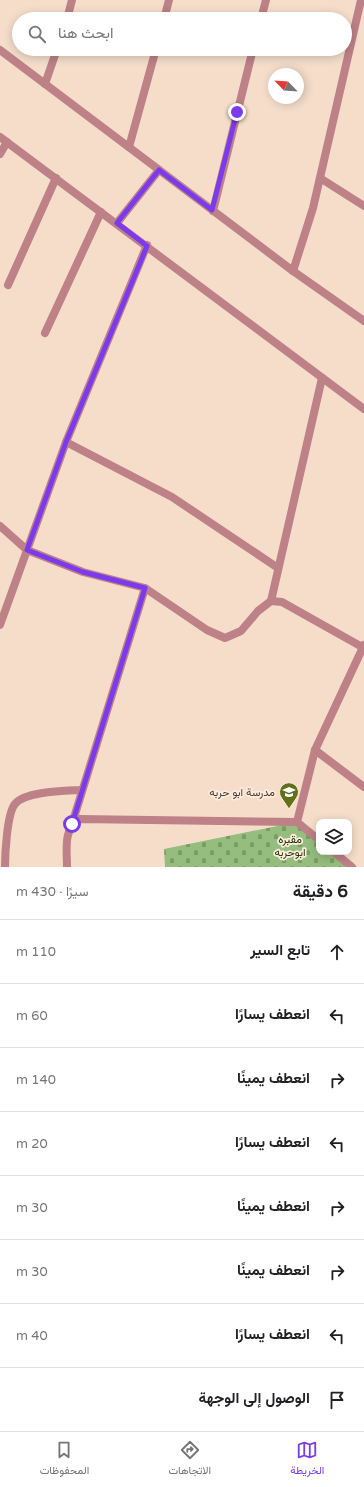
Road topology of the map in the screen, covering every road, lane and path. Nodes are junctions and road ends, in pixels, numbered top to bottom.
1 (72, 0) edge
2 (169, 0) edge
3 (266, 0) edge
4 (361, 0) edge
5 (68, 12) edge
6 (166, 12) edge
7 (262, 12) edge
8 (352, 39) edge
9 (0, 50) edge
10 (55, 56) edge
11 (154, 56) edge
12 (251, 56) edge
13 (348, 56) edge
14 (45, 84) junction
15 (0, 137) edge
16 (7, 142) junction
17 (129, 147) junction
18 (0, 154) edge
19 (159, 170) junction
20 (56, 178) junction
21 (320, 178) junction
22 (364, 206) edge
23 (212, 210) junction
24 (101, 212) junction
25 (117, 223) junction
26 (147, 246) junction
27 (293, 271) junction
28 (8, 286) dead end
29 (364, 321) edge
30 (45, 333) dead end
31 (322, 378) junction
32 (364, 409) edge
33 (66, 442) junction
34 (0, 526) edge
35 (27, 550) junction
36 (278, 568) junction
37 (145, 588) junction
38 (271, 601) junction
39 (0, 625) edge
40 (364, 647) edge
41 (315, 750) junction
42 (364, 787) edge
43 (82, 790) junction
44 (297, 822) junction
45 (72, 824) junction
46 (316, 838) edge
47 (338, 855) edge
48 (5, 867) edge
49 (67, 867) edge
50 (352, 867) edge

1 - 5 street
2 - 6 street
3 - 7 street
4 - 8 street
9 - 14 street
10 - 14 street
11 - 17 street
12 - 23 street
13 - 21 street
14 - 17 street
15 - 16 street
16 - 18 street
16 - 20 street
17 - 19 street
19 - 23 street
19 - 25 street
20 - 24 street
20 - 28 street
21 - 22 street
21 - 27 street
23 - 27 street
24 - 25 street
24 - 30 street
25 - 26 street
26 - 31 street
26 - 33 street
27 - 29 street
31 - 32 street
31 - 36 street
33 - 35 street
33 - 36 street
34 - 35 street
35 - 37 street
35 - 39 street
36 - 38 street
37 - 38 street
37 - 43 street
38 - 40 street
40 - 41 street
41 - 42 street
41 - 44 street
43 - 45 street
43 - 48 street
44 - 45 street
44 - 46 street
45 - 49 street
47 - 50 street

